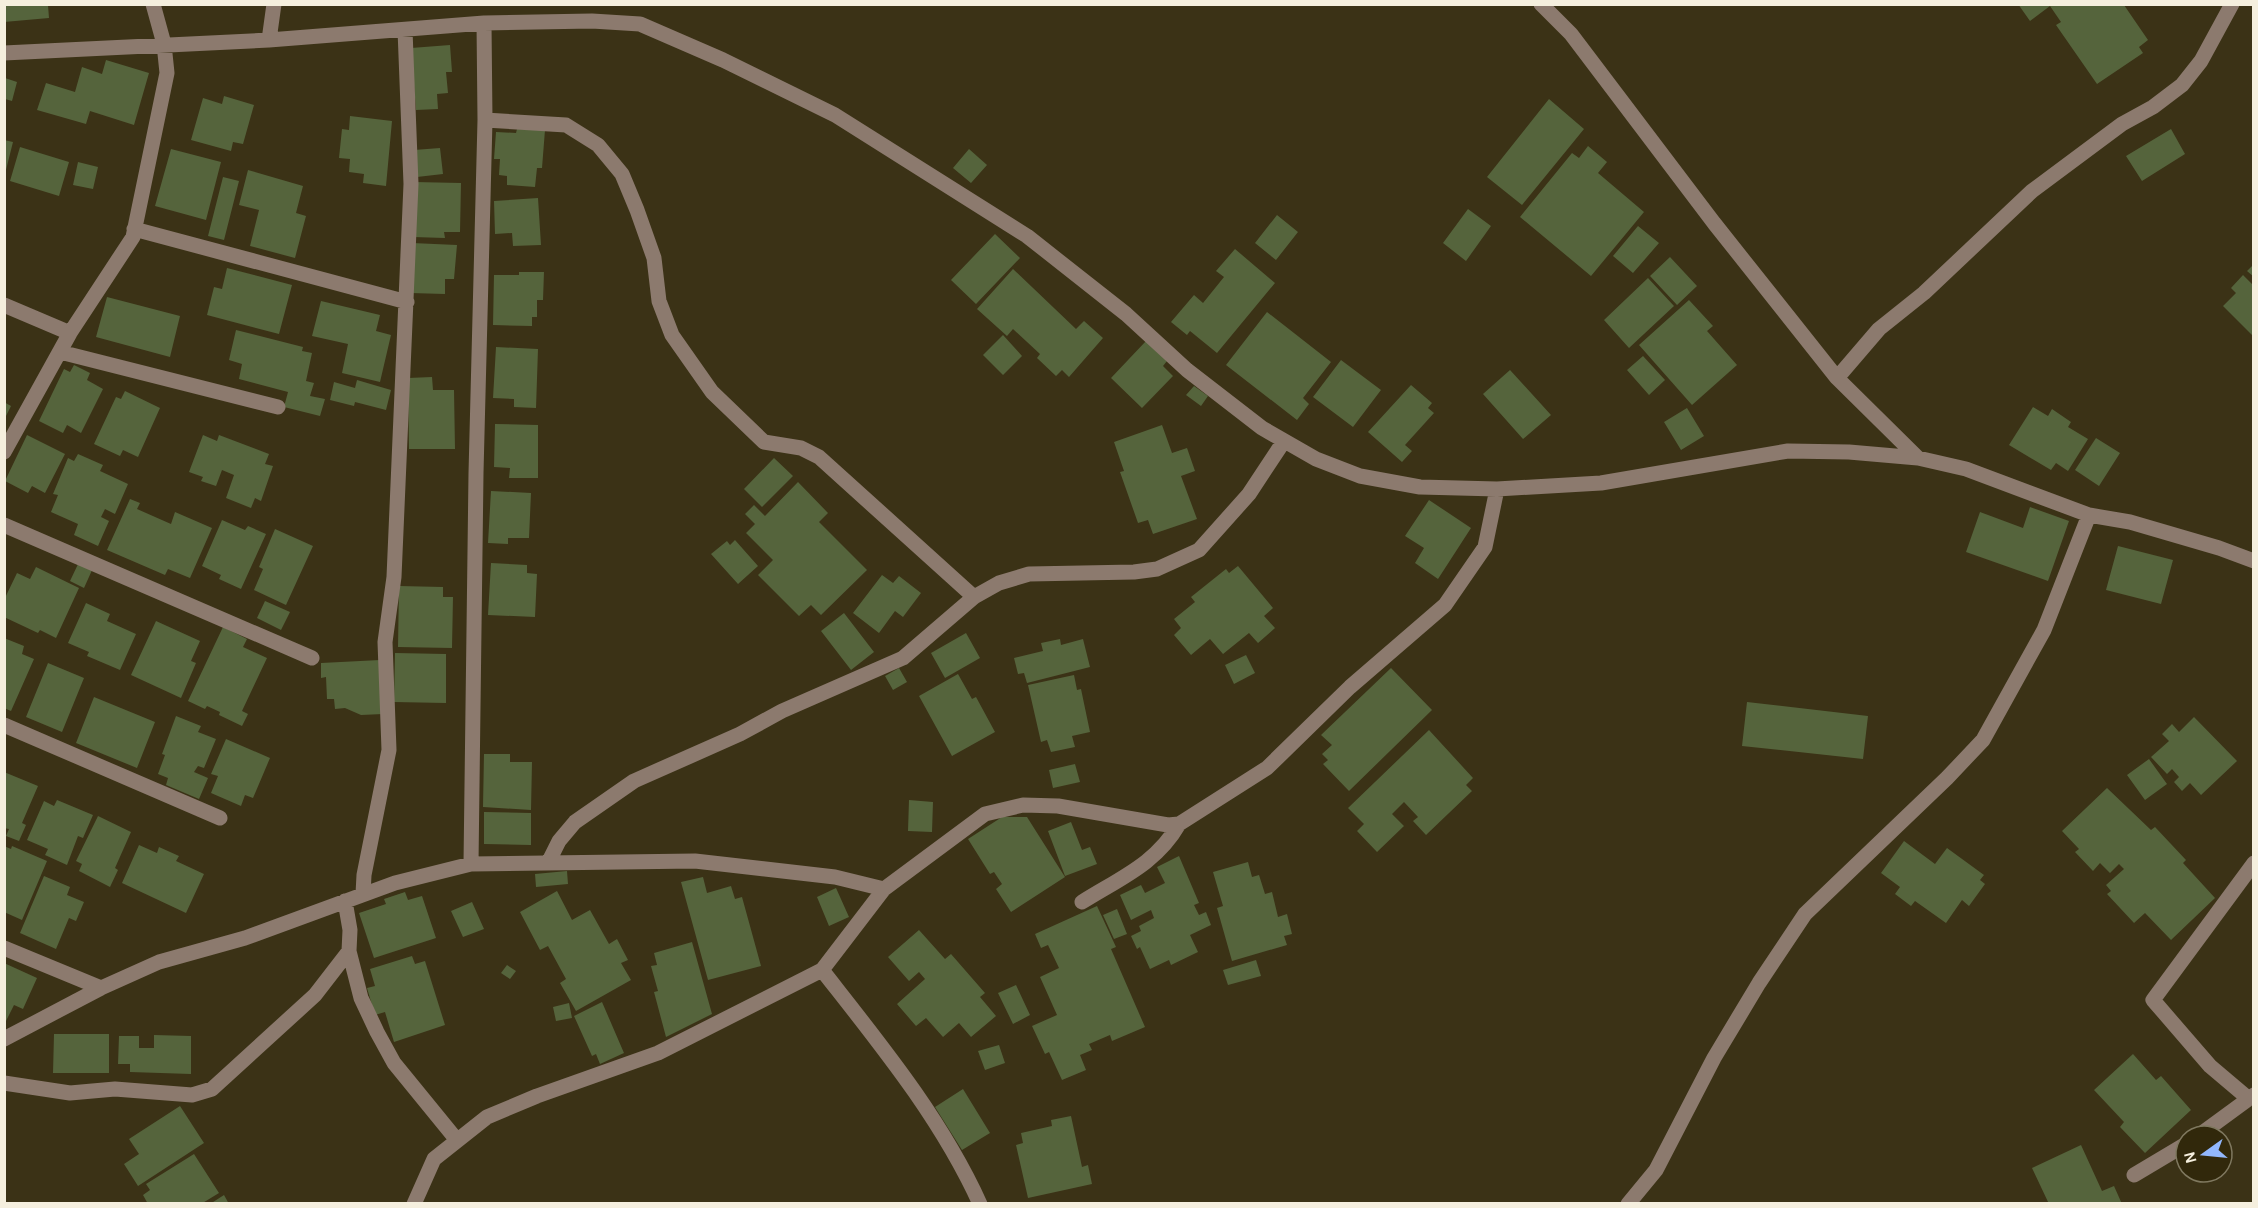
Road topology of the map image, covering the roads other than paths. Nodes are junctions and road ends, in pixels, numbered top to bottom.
1 (153, 4) edge
2 (274, 4) edge
3 (1541, 4) edge
4 (2232, 4) edge
5 (484, 23) junction
6 (405, 30) junction
7 (269, 40) junction
8 (164, 44) junction
9 (4, 53) edge
10 (484, 120) junction
11 (134, 229) junction
12 (407, 302) junction
13 (4, 305) edge
14 (70, 333) junction
15 (60, 352) junction
16 (1837, 378) junction
17 (278, 407) dead end
18 (1284, 441) junction
19 (4, 452) edge
20 (1918, 458) junction
21 (1497, 489) junction
22 (2089, 515) junction
23 (4, 525) edge
24 (2253, 561) edge
25 (974, 597) junction
26 (312, 658) dead end
27 (4, 725) edge
28 (219, 818) dead end
29 (1179, 824) junction
30 (548, 863) junction
31 (2253, 863) edge
32 (471, 864) junction
33 (884, 889) junction
34 (363, 894) junction
35 (345, 901) junction
36 (1082, 902) dead end
37 (4, 948) edge
38 (349, 951) junction
39 (822, 970) junction
40 (101, 988) junction
41 (4, 1039) edge
42 (4, 1083) edge
43 (2251, 1097) edge
44 (2214, 1124) edge
45 (456, 1139) junction
46 (2174, 1151) edge
47 (2134, 1174) dead end
48 (414, 1203) edge
49 (980, 1203) edge
50 (1628, 1203) edge

1 - 8 street
2 - 7 street
3 - 16 street
4 - 16 street
5 - 6 street
5 - 10 street
5 - 18 street
6 - 7 street
6 - 12 street
7 - 8 street
8 - 9 street
8 - 11 street
10 - 25 street
10 - 32 street
11 - 12 street
11 - 14 street
12 - 34 street
13 - 14 street
14 - 15 street
15 - 17 street
15 - 19 street
16 - 20 street
18 - 21 street
18 - 25 street
20 - 21 street
20 - 22 street
21 - 29 street
22 - 24 street
22 - 50 street
23 - 26 street
25 - 30 street
27 - 28 street
29 - 33 street
29 - 36 street
30 - 32 street
30 - 33 street
31 - 43 street
32 - 34 street
33 - 39 street
34 - 35 street
35 - 38 street
35 - 40 street
37 - 40 street
38 - 42 street
38 - 45 street
39 - 45 street
39 - 49 street
40 - 41 street
43 - 44 street
45 - 48 street
46 - 47 street

